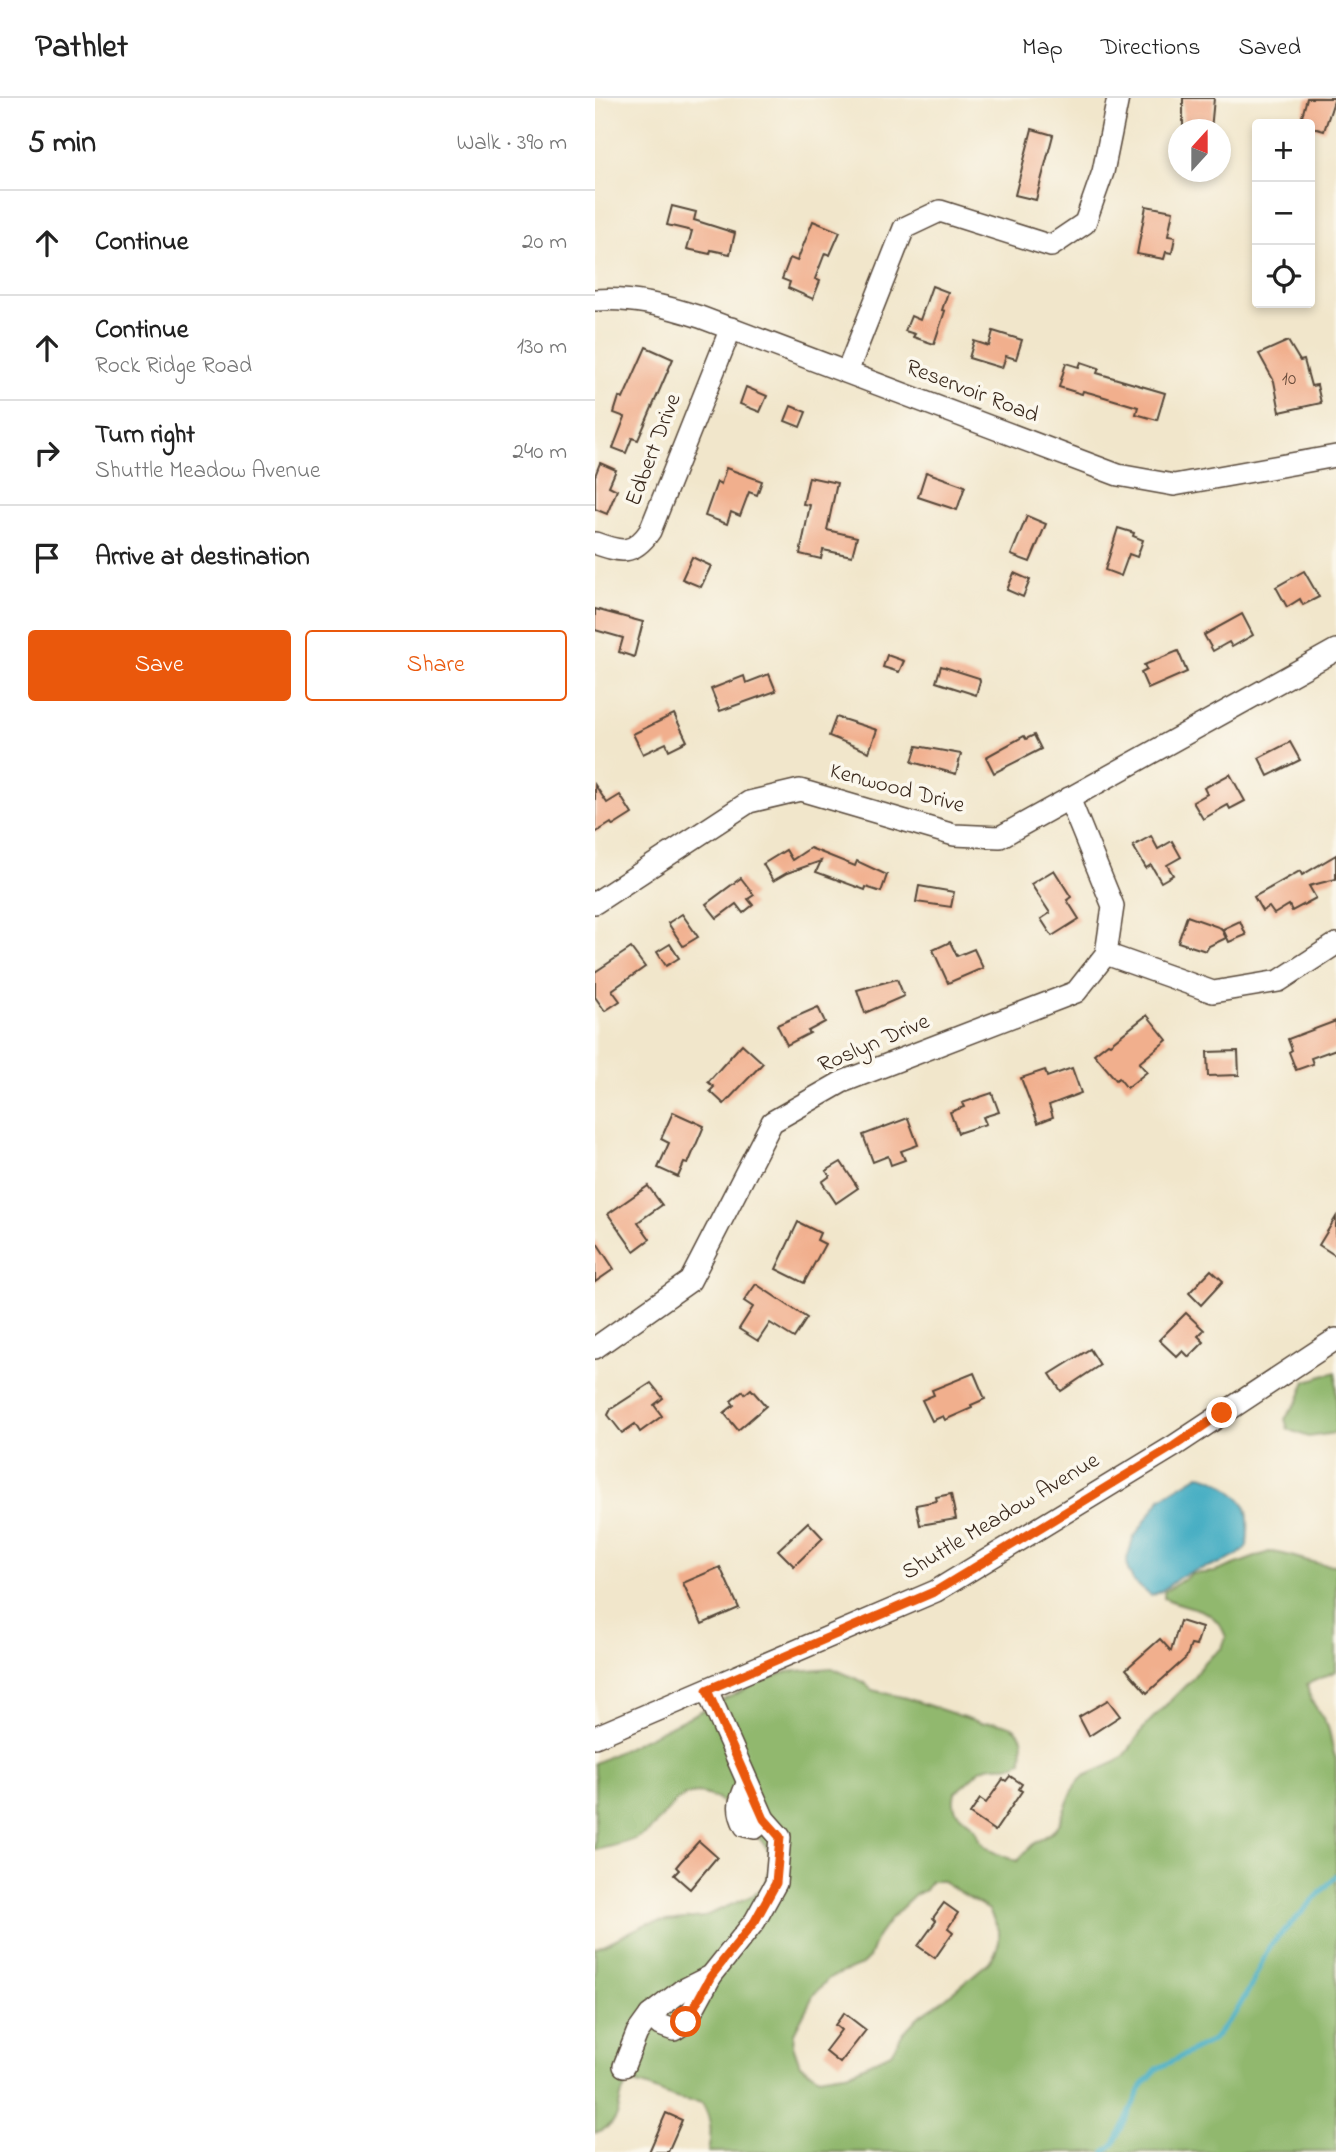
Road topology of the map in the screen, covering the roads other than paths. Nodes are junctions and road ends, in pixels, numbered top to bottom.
1 (1118, 98) edge
2 (595, 300) edge
3 (731, 328) junction
4 (847, 372) junction
5 (1336, 456) edge
6 (595, 543) edge
7 (1336, 650) edge
8 (1069, 798) junction
9 (595, 903) edge
10 (1336, 944) edge
11 (1106, 954) junction
12 (1336, 1339) edge
13 (595, 1348) edge
14 (707, 1690) junction
15 (595, 1737) edge
16 (624, 2066) dead end

1 - 4 street
2 - 3 street, Reservoir Road
3 - 4 street, Reservoir Road
3 - 6 street, Edbert Drive
4 - 5 street, Reservoir Road
7 - 8 street, Kenwood Drive
8 - 9 street, Kenwood Drive
8 - 11 street, Roslyn Drive
10 - 11 street
11 - 13 street, Roslyn Drive
12 - 14 street, Shuttle Meadow Avenue
14 - 15 street, Shuttle Meadow Avenue
14 - 16 street

